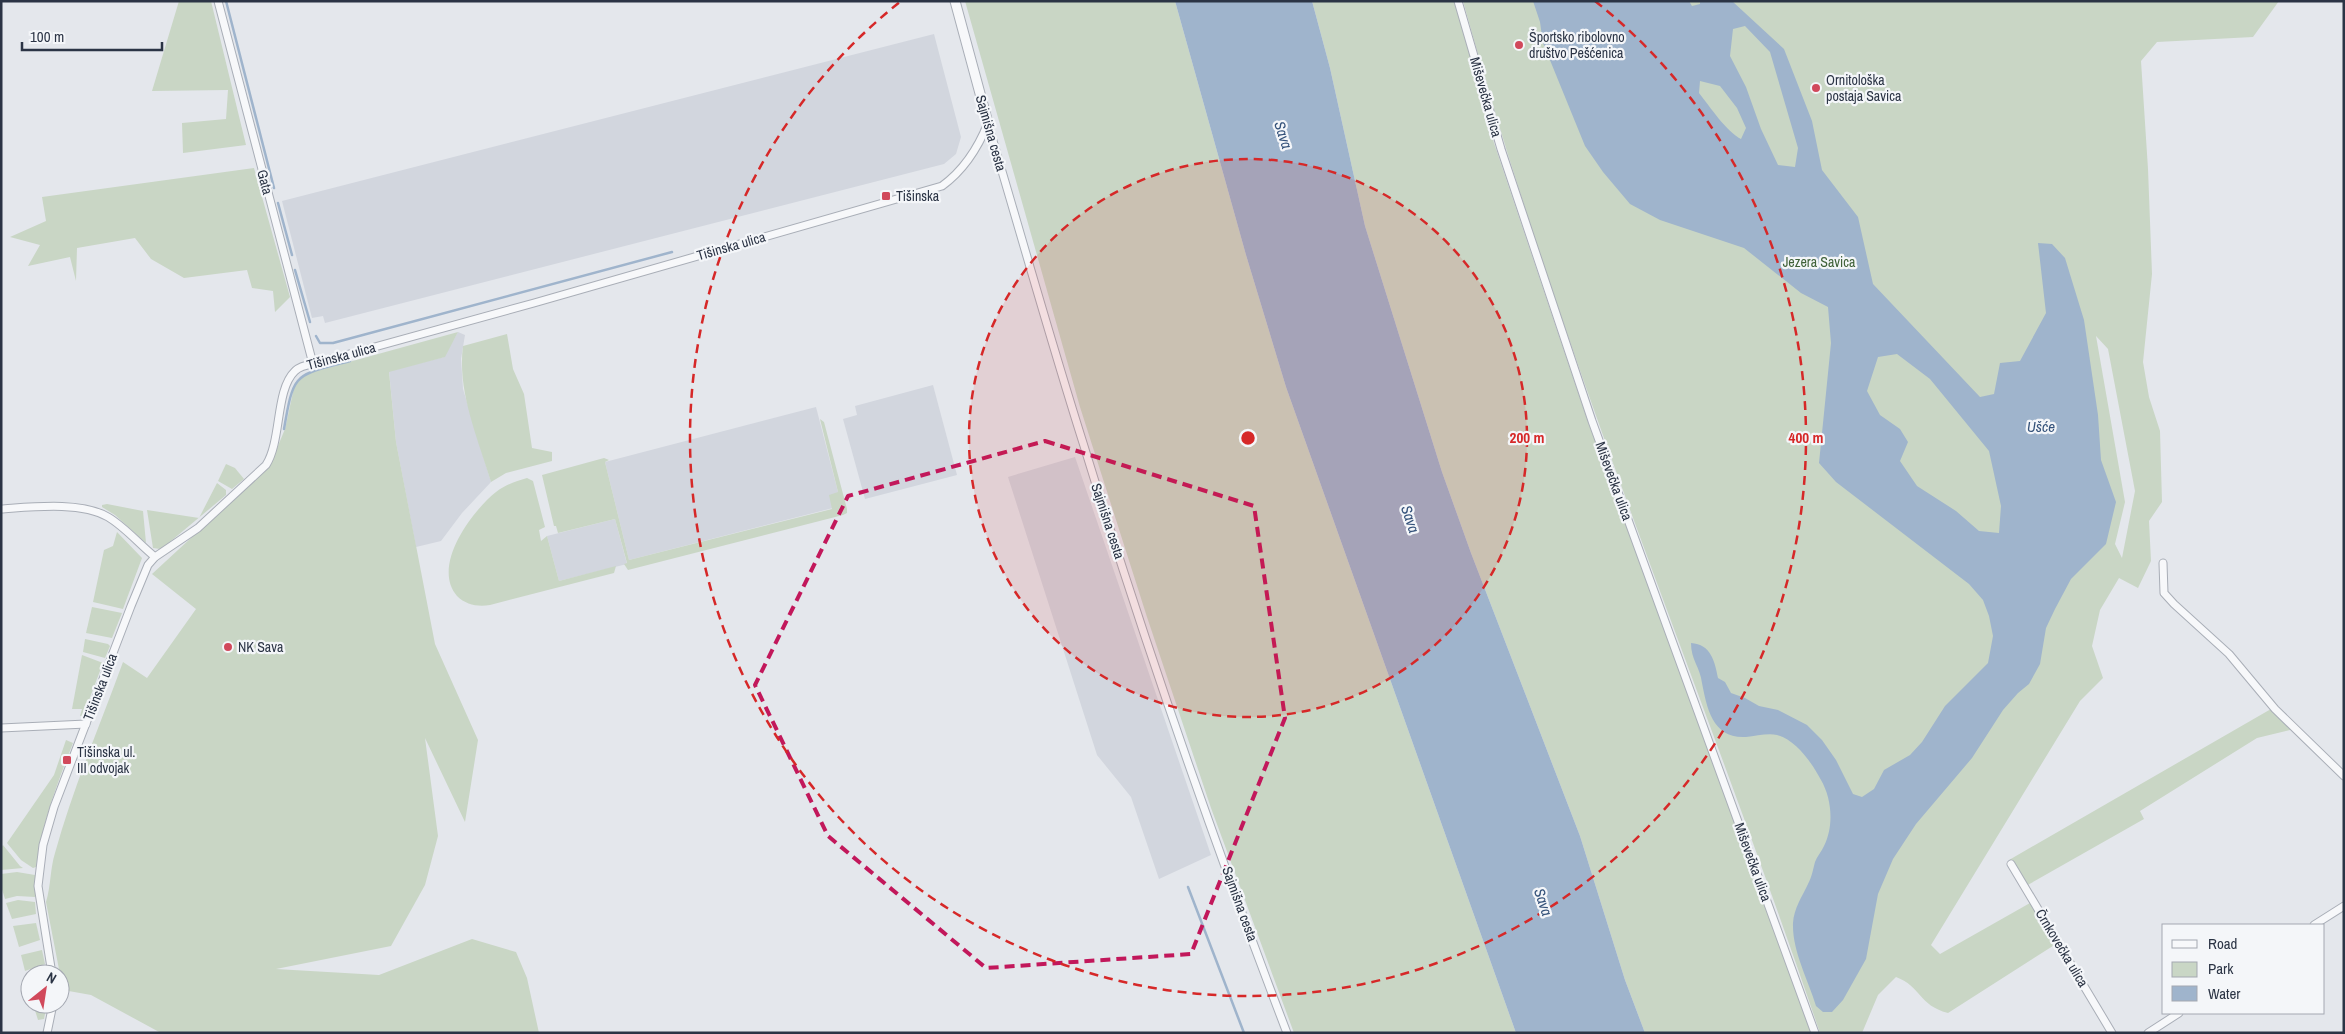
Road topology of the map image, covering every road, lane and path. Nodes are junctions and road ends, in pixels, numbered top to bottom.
1 (218, 1) edge
2 (955, 1) edge
3 (1458, 1) edge
4 (988, 123) junction
5 (312, 364) junction
6 (1, 509) edge
7 (155, 557) junction
8 (2162, 563) dead end
9 (86, 724) junction
10 (1, 728) edge
11 (2344, 776) edge
12 (2010, 864) dead end
13 (2344, 906) edge
14 (2316, 924) edge
15 (50, 964) edge
16 (52, 1014) edge
17 (2177, 1014) edge
18 (47, 1033) edge
19 (1286, 1033) edge
20 (1815, 1033) edge
21 (2112, 1033) edge
22 (2148, 1033) edge

1 - 5 street, Gata
2 - 4 street, Sajmišna cesta
3 - 20 street, Miševečka ulica
4 - 5 street, Tišinska ulica
4 - 19 street, Sajmišna cesta
5 - 7 street, Tišinska ulica
6 - 7 street
7 - 9 street, Tišinska ulica
8 - 11 street
9 - 10 street
9 - 15 street, Tišinska ulica
12 - 21 street, Črnkovečka ulica
13 - 14 street
16 - 18 street
17 - 22 street

